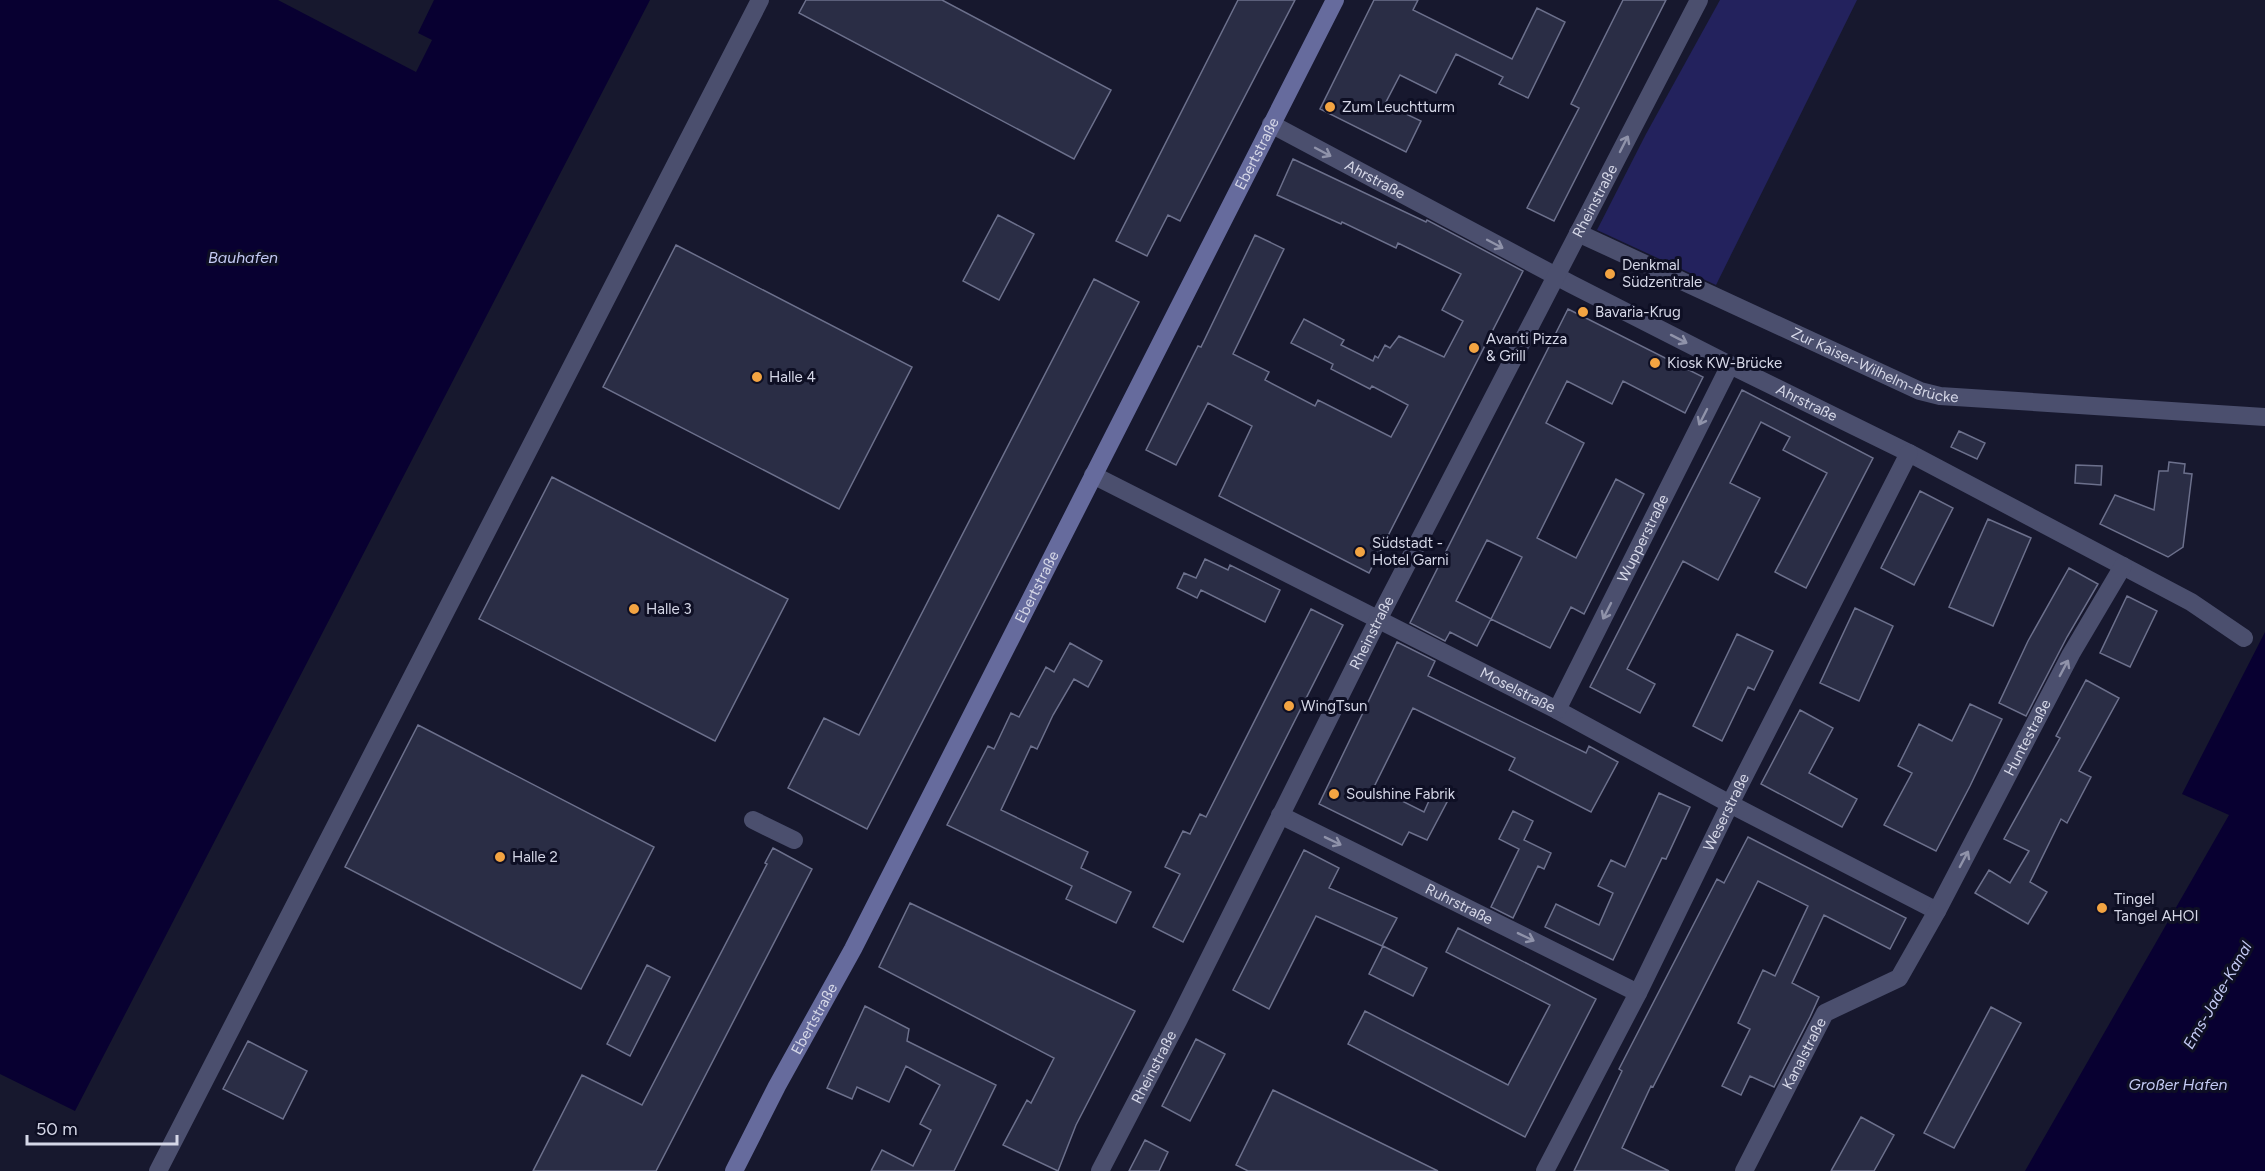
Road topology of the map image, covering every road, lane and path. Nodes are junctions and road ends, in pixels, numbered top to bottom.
1 (760, 0) edge
2 (1335, 0) edge
3 (1699, 0) edge
4 (1271, 124) junction
5 (1578, 233) junction
6 (1556, 276) junction
7 (1730, 365) junction
8 (2265, 417) edge
9 (1909, 453) junction
10 (1093, 475) junction
11 (2123, 566) junction
12 (1378, 620) junction
13 (2244, 638) dead end
14 (1557, 710) junction
15 (1730, 804) junction
16 (1280, 815) junction
17 (753, 820) dead end
18 (794, 840) dead end
19 (1937, 911) junction
20 (1638, 993) junction
21 (158, 1171) edge
22 (734, 1171) edge
23 (1100, 1171) edge
24 (1545, 1171) edge
25 (1744, 1171) edge

1 - 21 street
2 - 4 street, Ebertstraße
5 -> 3 street, Rheinstraße
4 -> 6 street, Ahrstraße
4 - 10 street, Ebertstraße
5 - 6 street, Rheinstraße
5 - 8 street, Zur Kaiser-Wilhelm-Brücke
6 -> 7 street, Ahrstraße
6 - 12 street, Rheinstraße
7 - 9 street, Ahrstraße
7 -> 14 street, Wupperstraße
9 - 11 street, Ahrstraße
9 - 15 street, Weserstraße
10 - 12 street, Moselstraße
10 - 22 street, Ebertstraße
11 - 13 street, Ahrstraße
19 -> 11 street, Huntestraße
12 - 14 street, Moselstraße
12 - 16 street, Rheinstraße
14 - 15 street, Moselstraße
15 - 19 street, Moselstraße
15 - 20 street, Weserstraße
16 -> 20 street, Ruhrstraße
16 - 23 street, Rheinstraße
17 - 18 street
19 - 25 street, Kanalstraße
20 - 24 street, Weserstraße

